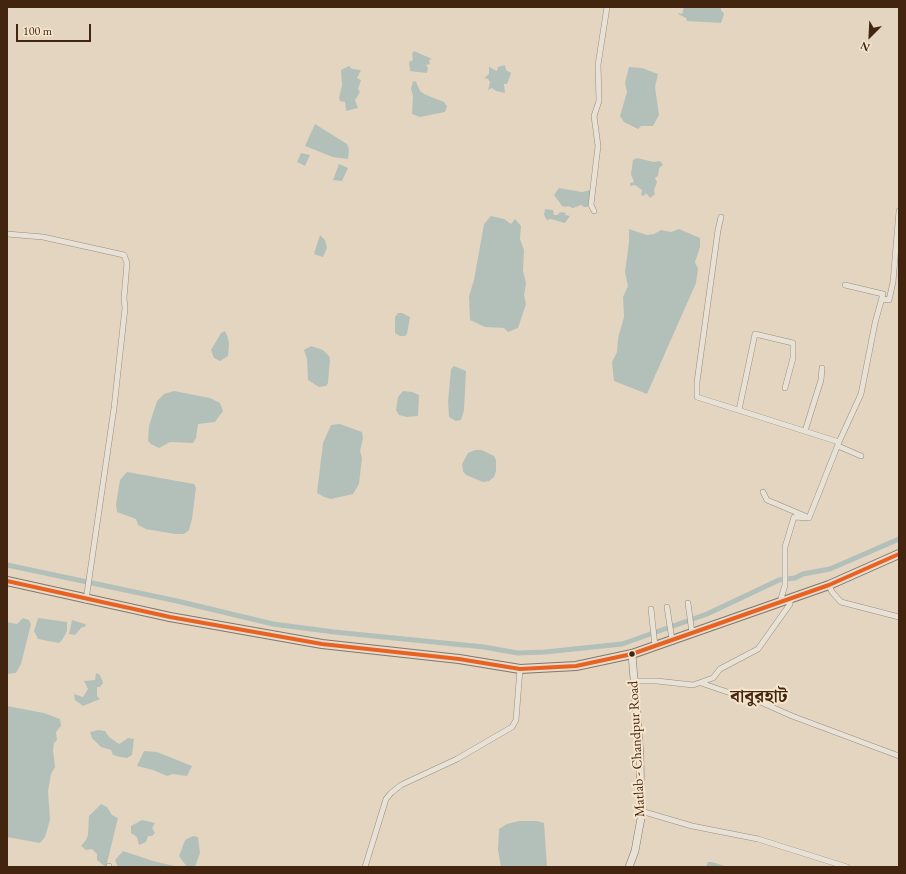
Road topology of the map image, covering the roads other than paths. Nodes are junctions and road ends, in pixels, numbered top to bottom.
1 (607, 7) edge
2 (594, 211) dead end
3 (899, 211) edge
4 (721, 217) dead end
5 (7, 234) edge
6 (845, 285) dead end
7 (882, 299) junction
8 (822, 368) dead end
9 (784, 388) dead end
10 (739, 410) junction
11 (805, 431) junction
12 (838, 444) junction
13 (861, 456) dead end
14 (763, 492) dead end
15 (809, 518) junction
16 (899, 554) edge
17 (7, 581) edge
18 (829, 585) junction
19 (87, 596) junction
20 (790, 599) junction
21 (780, 602) junction
22 (688, 603) dead end
23 (667, 607) dead end
24 (651, 609) dead end
25 (899, 617) edge
26 (692, 633) junction
27 (672, 640) junction
28 (655, 646) junction
29 (632, 654) junction
30 (520, 669) junction
31 (634, 681) junction
32 (701, 683) junction
33 (899, 756) edge
34 (641, 811) junction
35 (365, 867) edge
36 (629, 867) edge
37 (847, 867) edge

1 - 2 street
3 - 7 street
4 - 10 street
5 - 19 street
6 - 7 street
7 - 12 street
8 - 11 street
9 - 10 street
10 - 11 street
11 - 12 street
12 - 13 street
12 - 15 street
14 - 15 street
15 - 21 street
16 - 18 main road
17 - 19 main road
18 - 20 main road
18 - 25 street
19 - 30 main road
20 - 21 main road
20 - 32 street
21 - 26 main road
22 - 26 street
23 - 27 street
24 - 28 street
26 - 27 main road
27 - 28 main road
28 - 29 main road
29 - 30 main road
29 - 31 main road, Matlab - Chandpur Road
30 - 35 street
31 - 32 street
31 - 34 main road, Matlab - Chandpur Road
32 - 33 street
34 - 36 main road, Matlab - Chandpur Road
34 - 37 street

